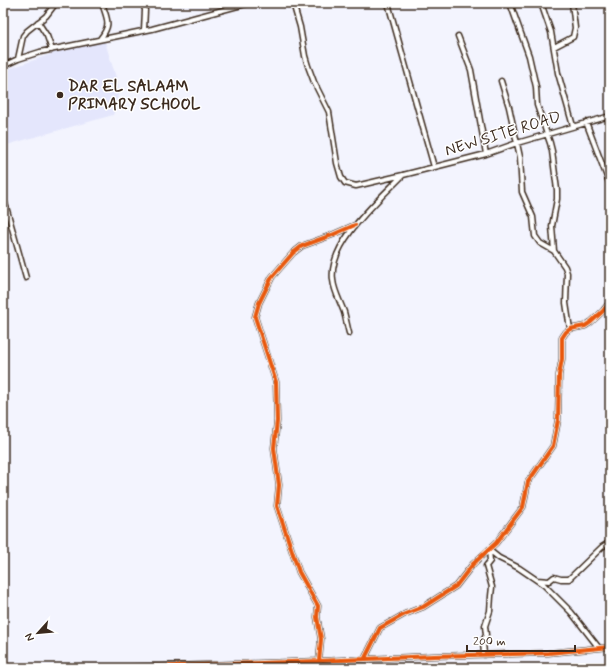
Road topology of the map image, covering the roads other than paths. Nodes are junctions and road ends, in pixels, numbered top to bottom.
1 (56, 3) edge
2 (102, 3) edge
3 (144, 3) edge
4 (246, 3) edge
5 (292, 3) edge
6 (388, 3) edge
7 (510, 3) edge
8 (541, 3) edge
9 (572, 3) edge
10 (38, 22) junction
11 (144, 30) junction
12 (458, 36) dead end
13 (100, 39) junction
14 (554, 47) junction
15 (52, 50) junction
16 (18, 58) junction
17 (3, 66) edge
18 (501, 81) dead end
19 (610, 116) edge
20 (586, 122) junction
21 (573, 126) junction
22 (547, 134) junction
23 (517, 143) junction
24 (486, 154) junction
25 (434, 167) junction
26 (403, 175) junction
27 (610, 185) edge
28 (3, 196) edge
29 (355, 225) junction
30 (554, 251) junction
31 (26, 278) dead end
32 (610, 302) edge
33 (570, 329) junction
34 (349, 333) dead end
35 (610, 542) edge
36 (489, 550) junction
37 (536, 580) junction
38 (610, 647) edge
39 (598, 648) junction
40 (484, 654) junction
41 (365, 658) junction
42 (319, 661) junction
43 (89, 668) edge
44 (116, 668) edge

1 - 10 street
2 - 13 street
3 - 11 street
4 - 11 street
5 - 26 street, NEW SITE ROAD
6 - 25 street
7 - 22 street
8 - 14 street
9 - 14 street
10 - 15 street
10 - 16 street
11 - 13 street
12 - 24 street
13 - 15 street
14 - 21 street
15 - 16 street
16 - 17 street
18 - 23 street
19 - 20 street, NEW SITE ROAD
20 - 21 street, NEW SITE ROAD
20 - 27 street
21 - 22 street, NEW SITE ROAD
22 - 23 street, NEW SITE ROAD
22 - 30 street
23 - 24 street, NEW SITE ROAD
23 - 30 street
24 - 25 street, NEW SITE ROAD
25 - 26 street, NEW SITE ROAD
26 - 29 street
28 - 31 street
29 - 34 street
29 - 42 street
30 - 33 street
32 - 33 street
33 - 36 street
35 - 37 street
36 - 37 street
36 - 40 street
36 - 41 street
37 - 39 street
38 - 39 street
39 - 40 street
40 - 41 street
41 - 42 street
42 - 44 street
43 - 44 street

